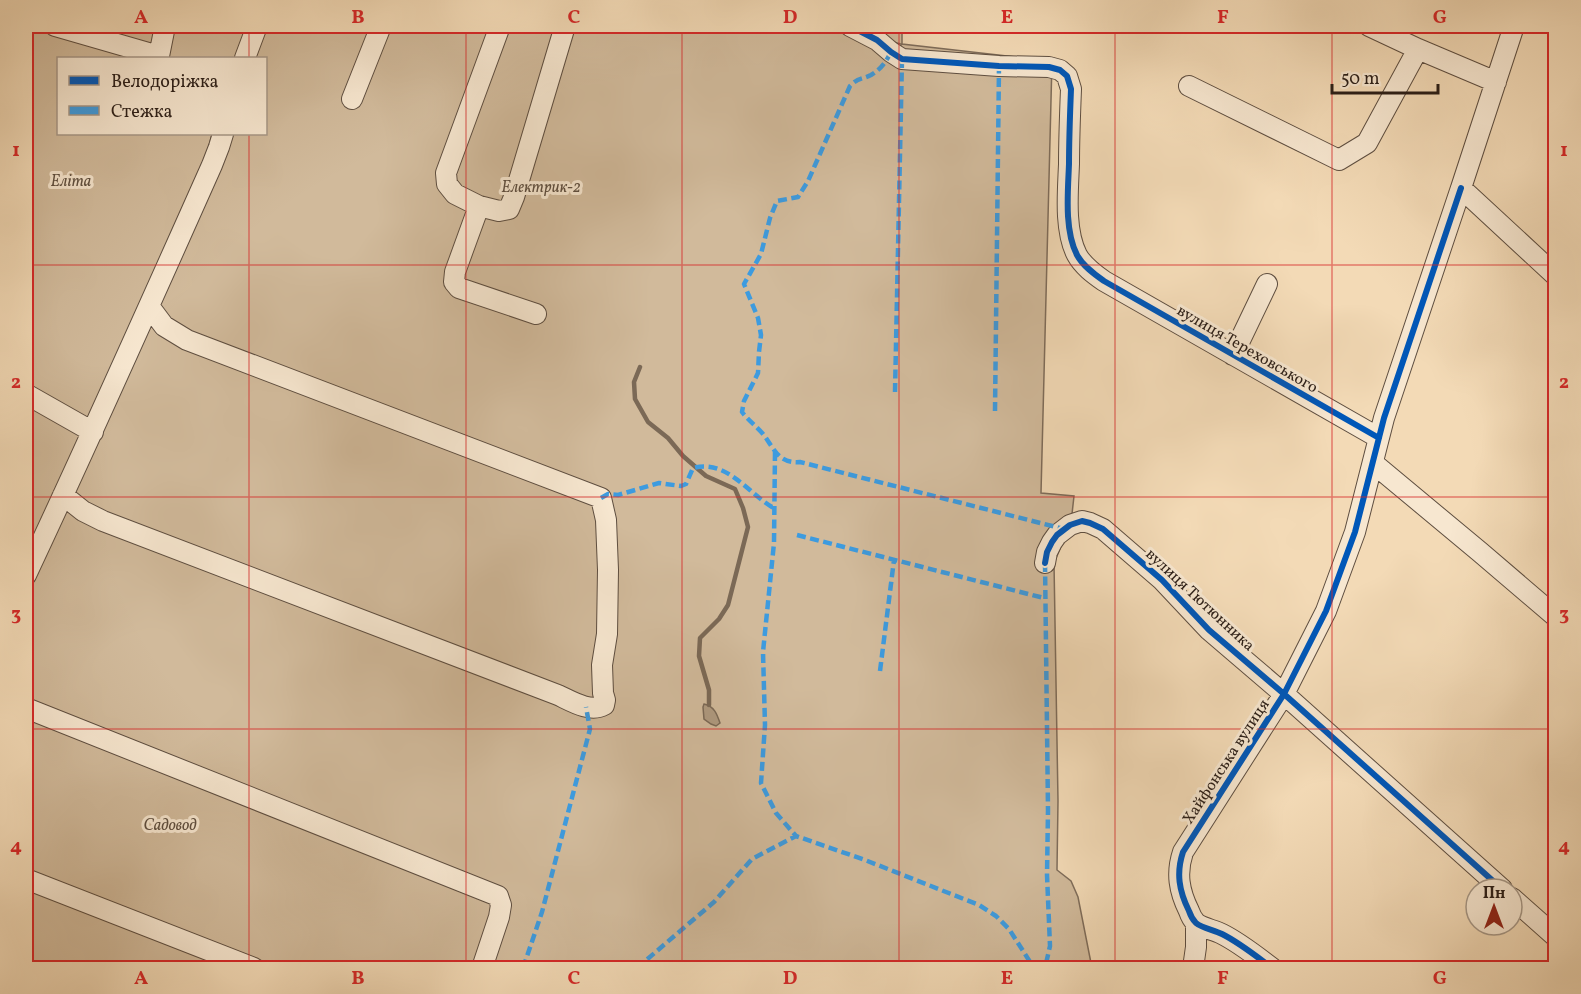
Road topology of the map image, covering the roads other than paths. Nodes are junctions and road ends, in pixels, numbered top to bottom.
1 (55, 26) edge
2 (165, 26) edge
3 (257, 26) edge
4 (381, 26) edge
5 (501, 26) edge
6 (565, 26) edge
7 (849, 26) edge
8 (1369, 26) edge
9 (1514, 26) edge
10 (1418, 49) junction
11 (245, 57) edge
12 (1496, 82) junction
13 (1189, 86) dead end
14 (352, 99) dead end
15 (223, 135) edge
16 (1461, 188) junction
17 (479, 206) junction
18 (1556, 276) edge
19 (1267, 285) dead end
20 (149, 306) junction
21 (536, 314) dead end
22 (1233, 355) junction
23 (26, 394) edge
24 (93, 432) junction
25 (1379, 438) junction
26 (1373, 463) junction
27 (63, 495) junction
28 (1045, 563) dead end
29 (26, 575) edge
30 (1556, 617) edge
31 (1284, 694) junction
32 (26, 708) edge
33 (1489, 877) edge
34 (26, 879) edge
35 (1524, 909) edge
36 (1196, 923) junction
37 (1556, 937) edge
38 (254, 969) edge
39 (482, 969) edge
40 (1193, 969) edge
41 (1272, 969) edge

1 - 2 street
3 - 11 street
4 - 14 street
5 - 17 street
6 - 17 street
7 - 22 street, вулиця Тереховського
8 - 10 street
9 - 12 street
10 - 12 street
10 - 13 street
12 - 16 street
15 - 20 street
16 - 18 street
16 - 25 street
17 - 21 street
19 - 22 street
20 - 24 street
20 - 27 street
22 - 25 street, вулиця Тереховського
23 - 24 street
24 - 27 street
25 - 26 street
26 - 30 street
26 - 31 street, Хайфонська вулиця
27 - 29 street
28 - 31 street, вулиця Тютюнника
31 - 33 street, вулиця Тютюнника
31 - 36 street, Хайфонська вулиця
32 - 39 street
34 - 38 street
35 - 37 street
36 - 40 street
36 - 41 street

